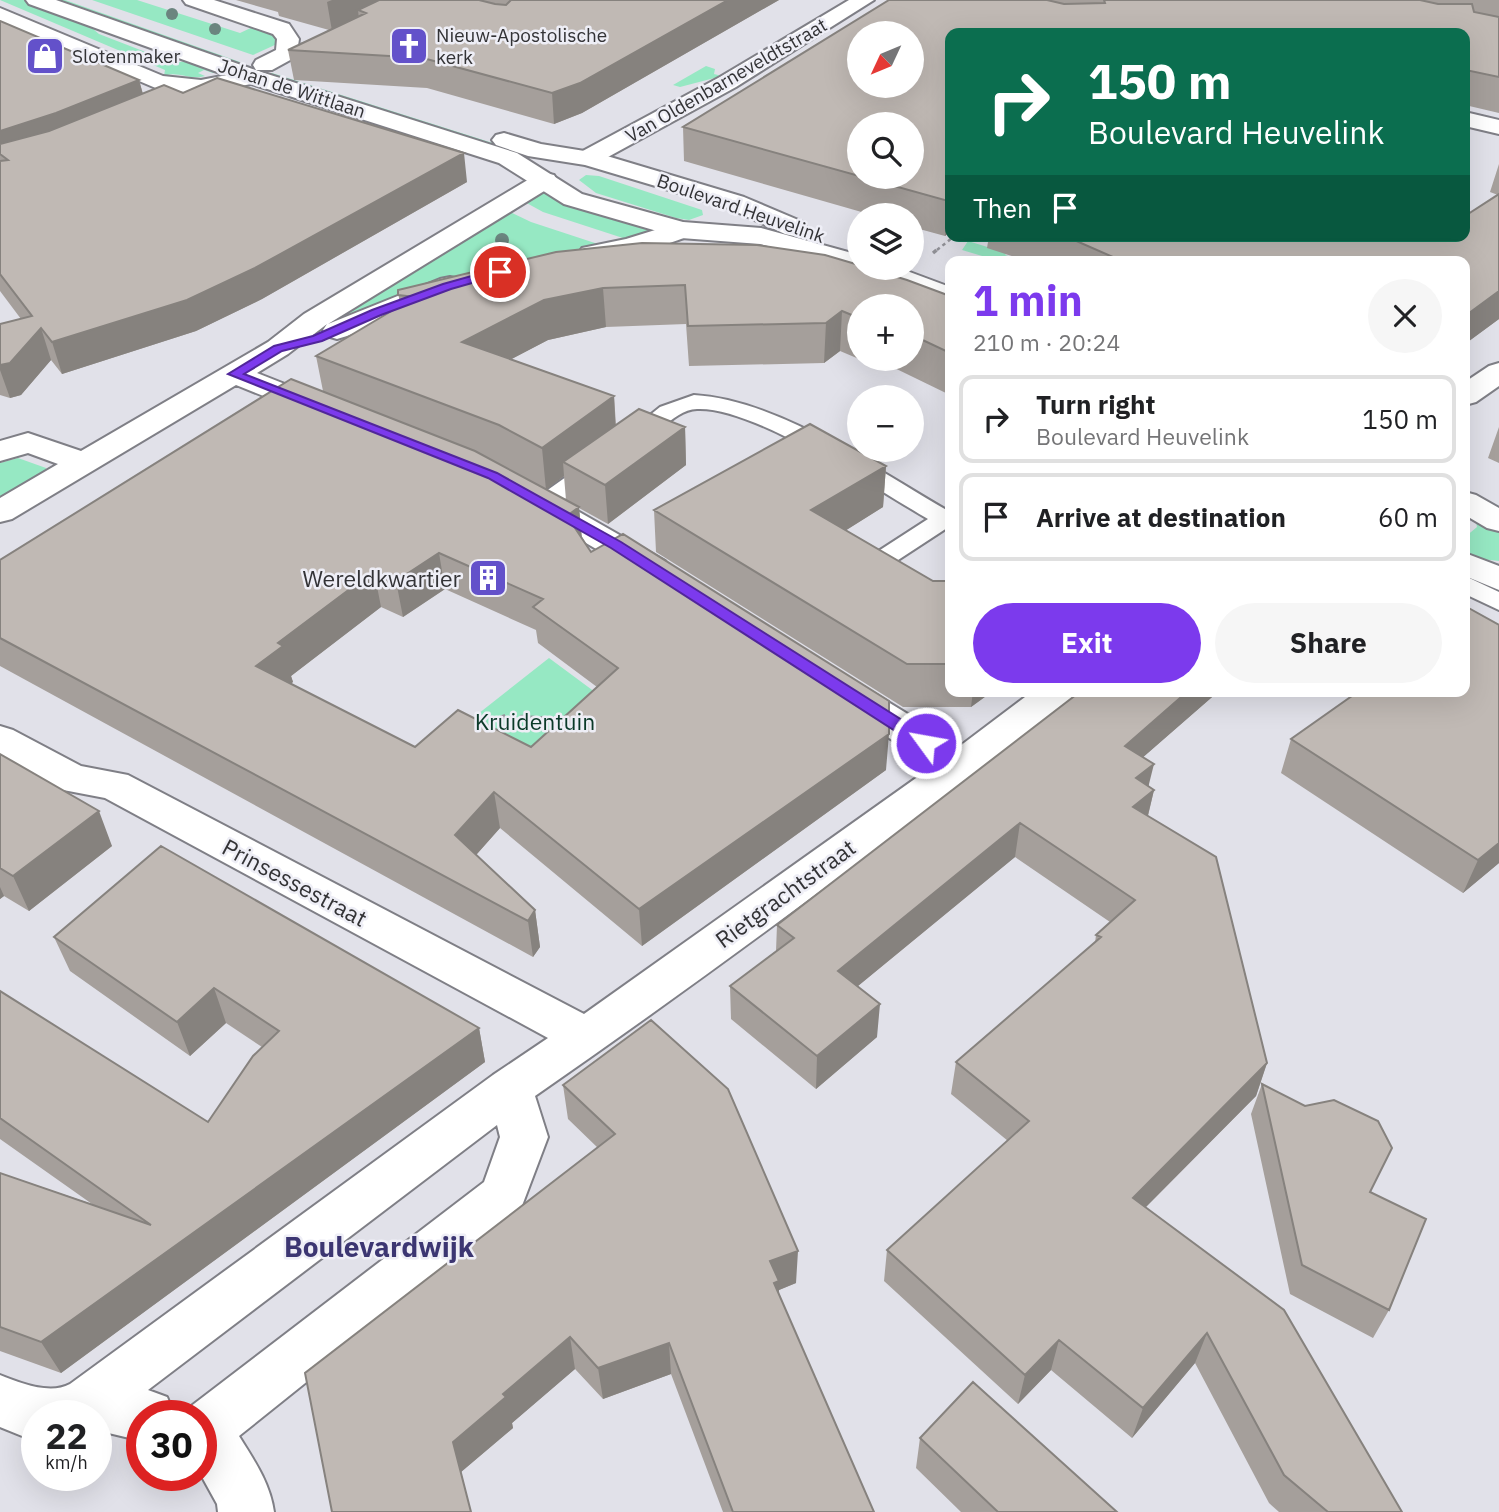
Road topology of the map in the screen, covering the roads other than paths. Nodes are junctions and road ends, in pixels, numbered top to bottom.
1 (36, 0) edge
2 (77, 0) edge
3 (193, 0) edge
4 (864, 0) edge
5 (417, 1) edge
6 (440, 10) edge
7 (0, 14) edge
8 (287, 53) junction
9 (259, 71) junction
10 (188, 86) junction
11 (161, 107) edge
12 (1470, 120) edge
13 (1499, 127) edge
14 (588, 159) junction
15 (545, 180) junction
16 (734, 202) junction
17 (681, 230) junction
18 (847, 244) edge
19 (924, 259) edge
20 (560, 260) edge
21 (847, 260) edge
22 (945, 274) edge
23 (474, 279) edge
24 (907, 280) edge
25 (945, 294) edge
26 (278, 348) junction
27 (1499, 372) edge
28 (234, 374) junction
29 (1470, 392) edge
30 (348, 419) edge
31 (0, 453) edge
32 (81, 462) junction
33 (512, 487) edge
34 (542, 503) junction
35 (1470, 505) edge
36 (0, 512) edge
37 (945, 520) edge
38 (1499, 521) edge
39 (945, 522) edge
40 (886, 557) edge
41 (1470, 565) edge
42 (1499, 579) edge
43 (680, 586) edge
44 (1470, 586) edge
45 (1499, 602) edge
46 (1470, 615) edge
47 (1499, 631) edge
48 (820, 676) edge
49 (1050, 697) edge
50 (0, 739) edge
51 (961, 765) junction
52 (586, 1037) junction
53 (509, 1089) junction
54 (92, 1400) edge
55 (0, 1401) edge
56 (21, 1410) edge
57 (217, 1417) edge
58 (217, 1452) edge
59 (246, 1512) edge

1 - 9 street, Johan de Wittlaan
2 - 9 street, Johan de Wittlaan
3 - 8 street, Johan de Wittlaan
4 - 14 street, Van Oldenbarneveldtstraat
5 - 6 lane
5 - 8 street
7 - 10 street, Johan de Wittlaan
8 - 9 street, Johan de Wittlaan
9 - 10 street, Johan de Wittlaan
9 - 14 street, Johan de Wittlaan
9 - 15 street, Johan de Wittlaan
10 - 11 street
12 - 13 street
14 - 15 street
14 - 16 street, Boulevard Heuvelink
15 - 17 street, Boulevard Heuvelink
15 - 26 street
16 - 17 street
16 - 18 street, Boulevard Heuvelink
17 - 20 street, Boulevard Heuvelink
17 - 21 street, Boulevard Heuvelink
19 - 22 street
23 - 26 street
24 - 25 street
26 - 28 street
27 - 29 street
28 - 30 street
28 - 32 street
31 - 32 street
32 - 36 street
33 - 34 street
34 - 37 lane
34 - 43 street
35 - 38 street
39 - 40 lane
41 - 42 street
44 - 45 lane
46 - 47 street
48 - 51 street
49 - 51 street, Rietgrachtstraat
50 - 52 street, Prinsessestraat
51 - 52 street, Rietgrachtstraat
52 - 53 street, Rietgrachtstraat
53 - 54 street, Rietgrachtstraat
53 - 57 street
55 - 56 street, Rietgrachtstraat
58 - 59 street

